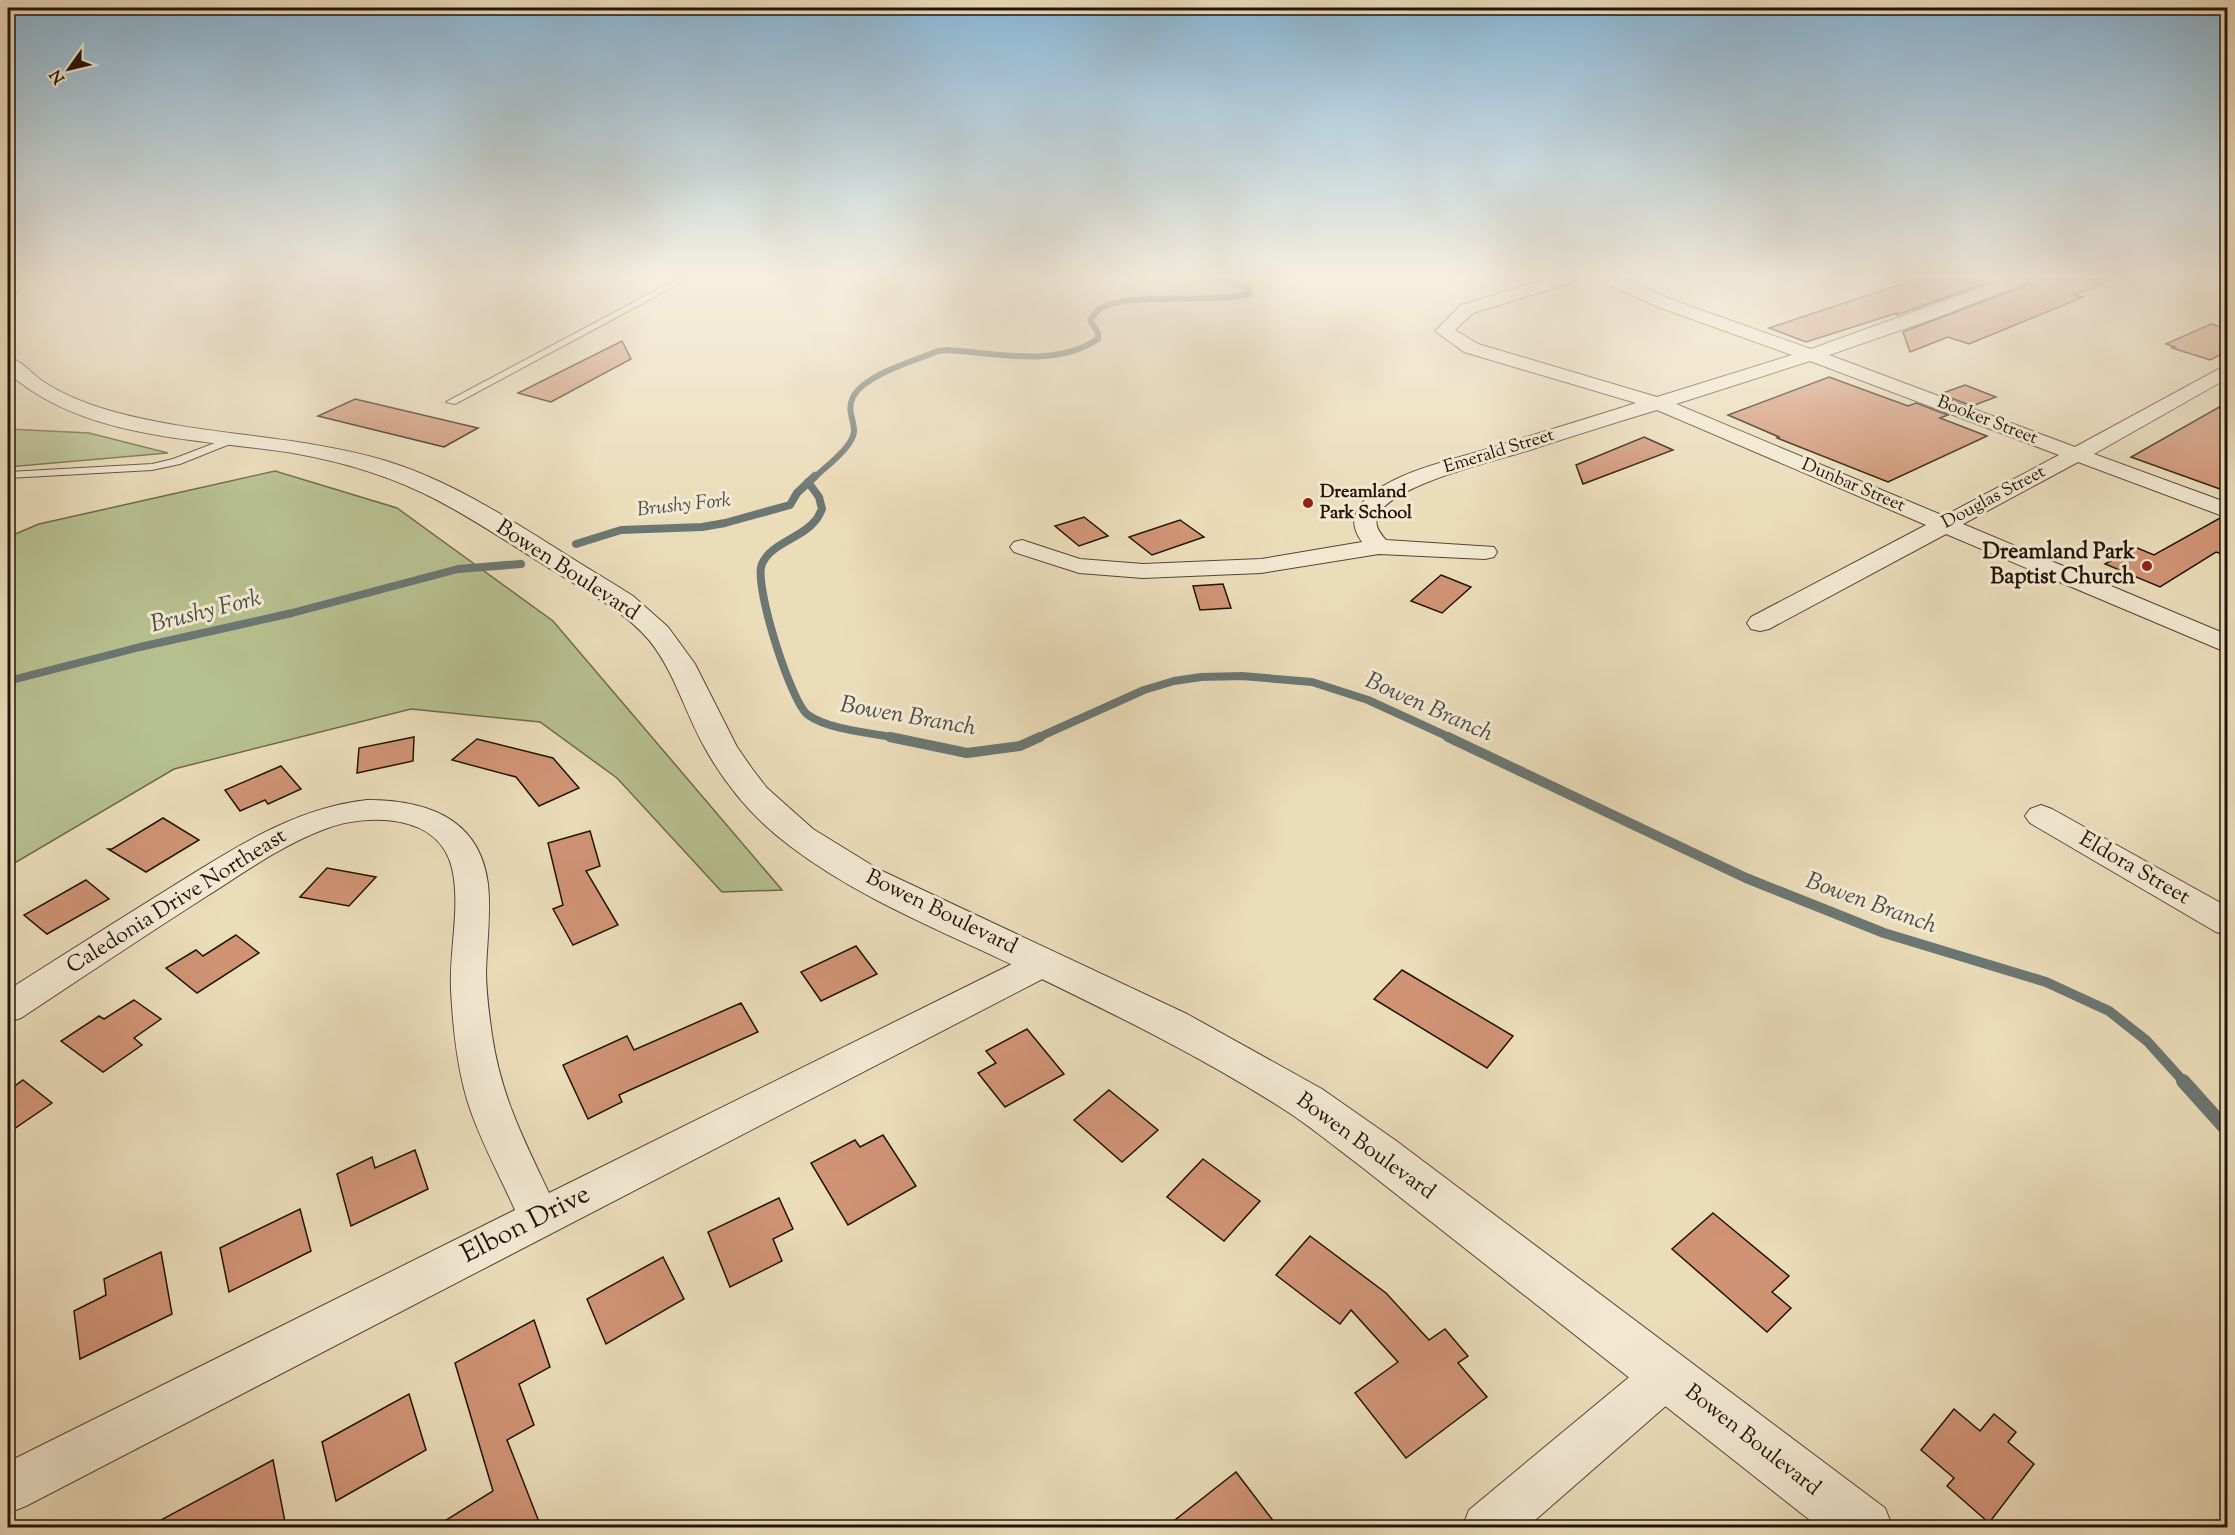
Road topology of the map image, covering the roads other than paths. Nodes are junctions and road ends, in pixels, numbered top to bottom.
1 (548, 351) edge
2 (1481, 351) edge
3 (1799, 351) edge
4 (1824, 351) edge
5 (1811, 355) junction
6 (2228, 370) edge
7 (11, 371) edge
8 (451, 402) dead end
9 (1660, 404) junction
10 (236, 438) junction
11 (2076, 454) junction
12 (8, 475) edge
13 (2228, 511) edge
14 (1944, 524) junction
15 (1022, 547) dead end
16 (1379, 547) junction
17 (1485, 552) dead end
18 (1760, 623) dead end
19 (2228, 645) edge
20 (2041, 816) dead end
21 (2228, 923) edge
22 (1044, 963) junction
23 (8, 1008) edge
24 (539, 1218) junction
25 (1667, 1375) junction
26 (8, 1488) edge
27 (1487, 1527) edge
28 (1865, 1527) edge

1 - 8 lane
2 - 9 street, Dunbar Street
3 - 5 street, Booker Street
4 - 5 street, Emerald Street
5 - 9 street, Emerald Street
5 - 11 street, Booker Street
6 - 11 street, Douglas Street
7 - 10 street, Bowen Boulevard
9 - 14 street, Dunbar Street
9 - 16 street, Emerald Street
10 - 12 lane
10 - 22 street, Bowen Boulevard
11 - 13 street, Booker Street
11 - 14 street, Douglas Street
14 - 18 street, Douglas Street
14 - 19 street, Dunbar Street
15 - 16 street
16 - 17 street
20 - 21 street, Eldora Street
22 - 24 street, Elbon Drive
22 - 25 street, Bowen Boulevard
23 - 24 street, Caledonia Drive Northeast
24 - 26 street, Elbon Drive
25 - 27 street
25 - 28 street, Bowen Boulevard

